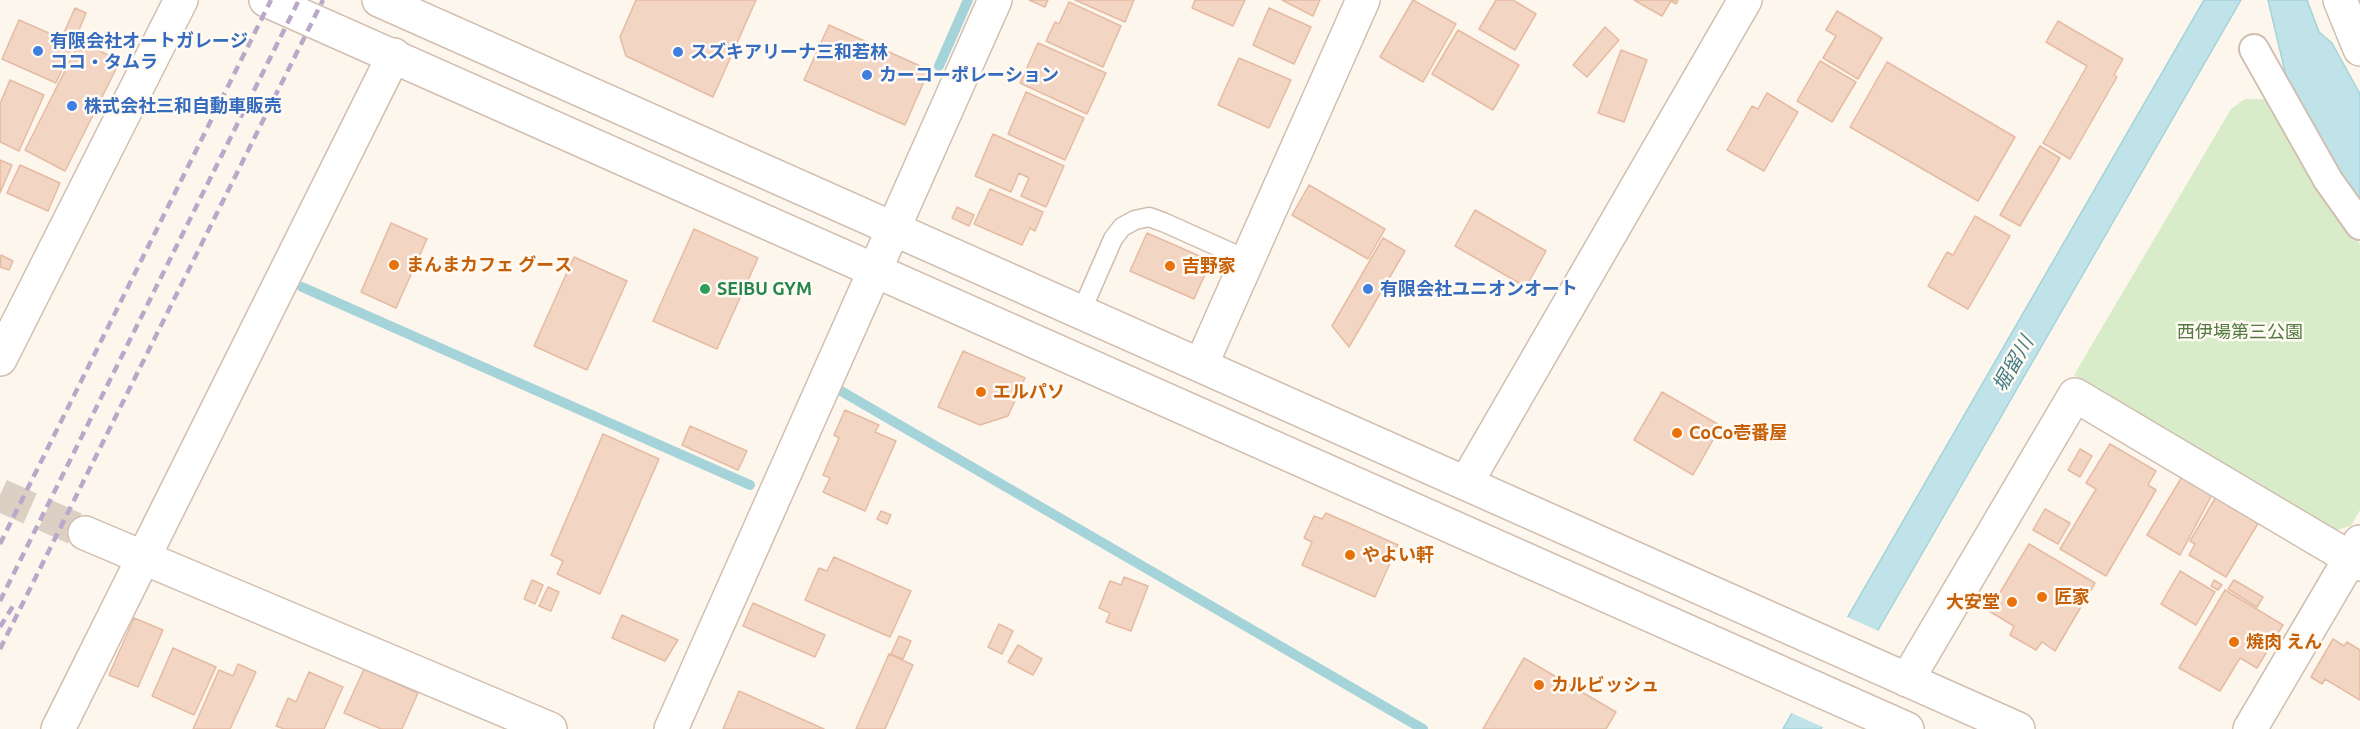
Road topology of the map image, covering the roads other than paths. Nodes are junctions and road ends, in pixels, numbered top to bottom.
1 (181, 0) edge
2 (266, 0) edge
3 (379, 0) edge
4 (995, 0) edge
5 (1363, 0) edge
6 (1745, 0) edge
7 (2340, 0) edge
8 (418, 8) edge
9 (2254, 49) dead end
10 (2360, 49) edge
11 (394, 55) junction
12 (2360, 225) edge
13 (893, 228) junction
14 (1248, 260) junction
15 (874, 269) junction
16 (1081, 312) junction
17 (0, 359) edge
18 (1201, 365) junction
19 (1466, 483) junction
20 (85, 533) tunnel mouth
21 (2357, 554) edge
22 (143, 558) junction
23 (1894, 674) junction
24 (1882, 721) edge
25 (58, 729) edge
26 (550, 729) edge
27 (671, 729) edge
28 (2018, 729) edge
29 (2250, 729) edge

1 - 17 street
2 - 11 street
3 - 8 street
4 - 13 street
5 - 14 street
6 - 19 street
7 - 10 street
8 - 13 street
9 - 12 street
11 - 15 street
11 - 22 street
13 - 15 street
13 - 16 street
14 - 16 lane
14 - 18 street
15 - 24 street
15 - 27 street
16 - 18 street
18 - 19 street
19 - 23 street
20 - 22 street
21 - 23 street
21 - 29 street
22 - 25 street
22 - 26 street
23 - 28 street

